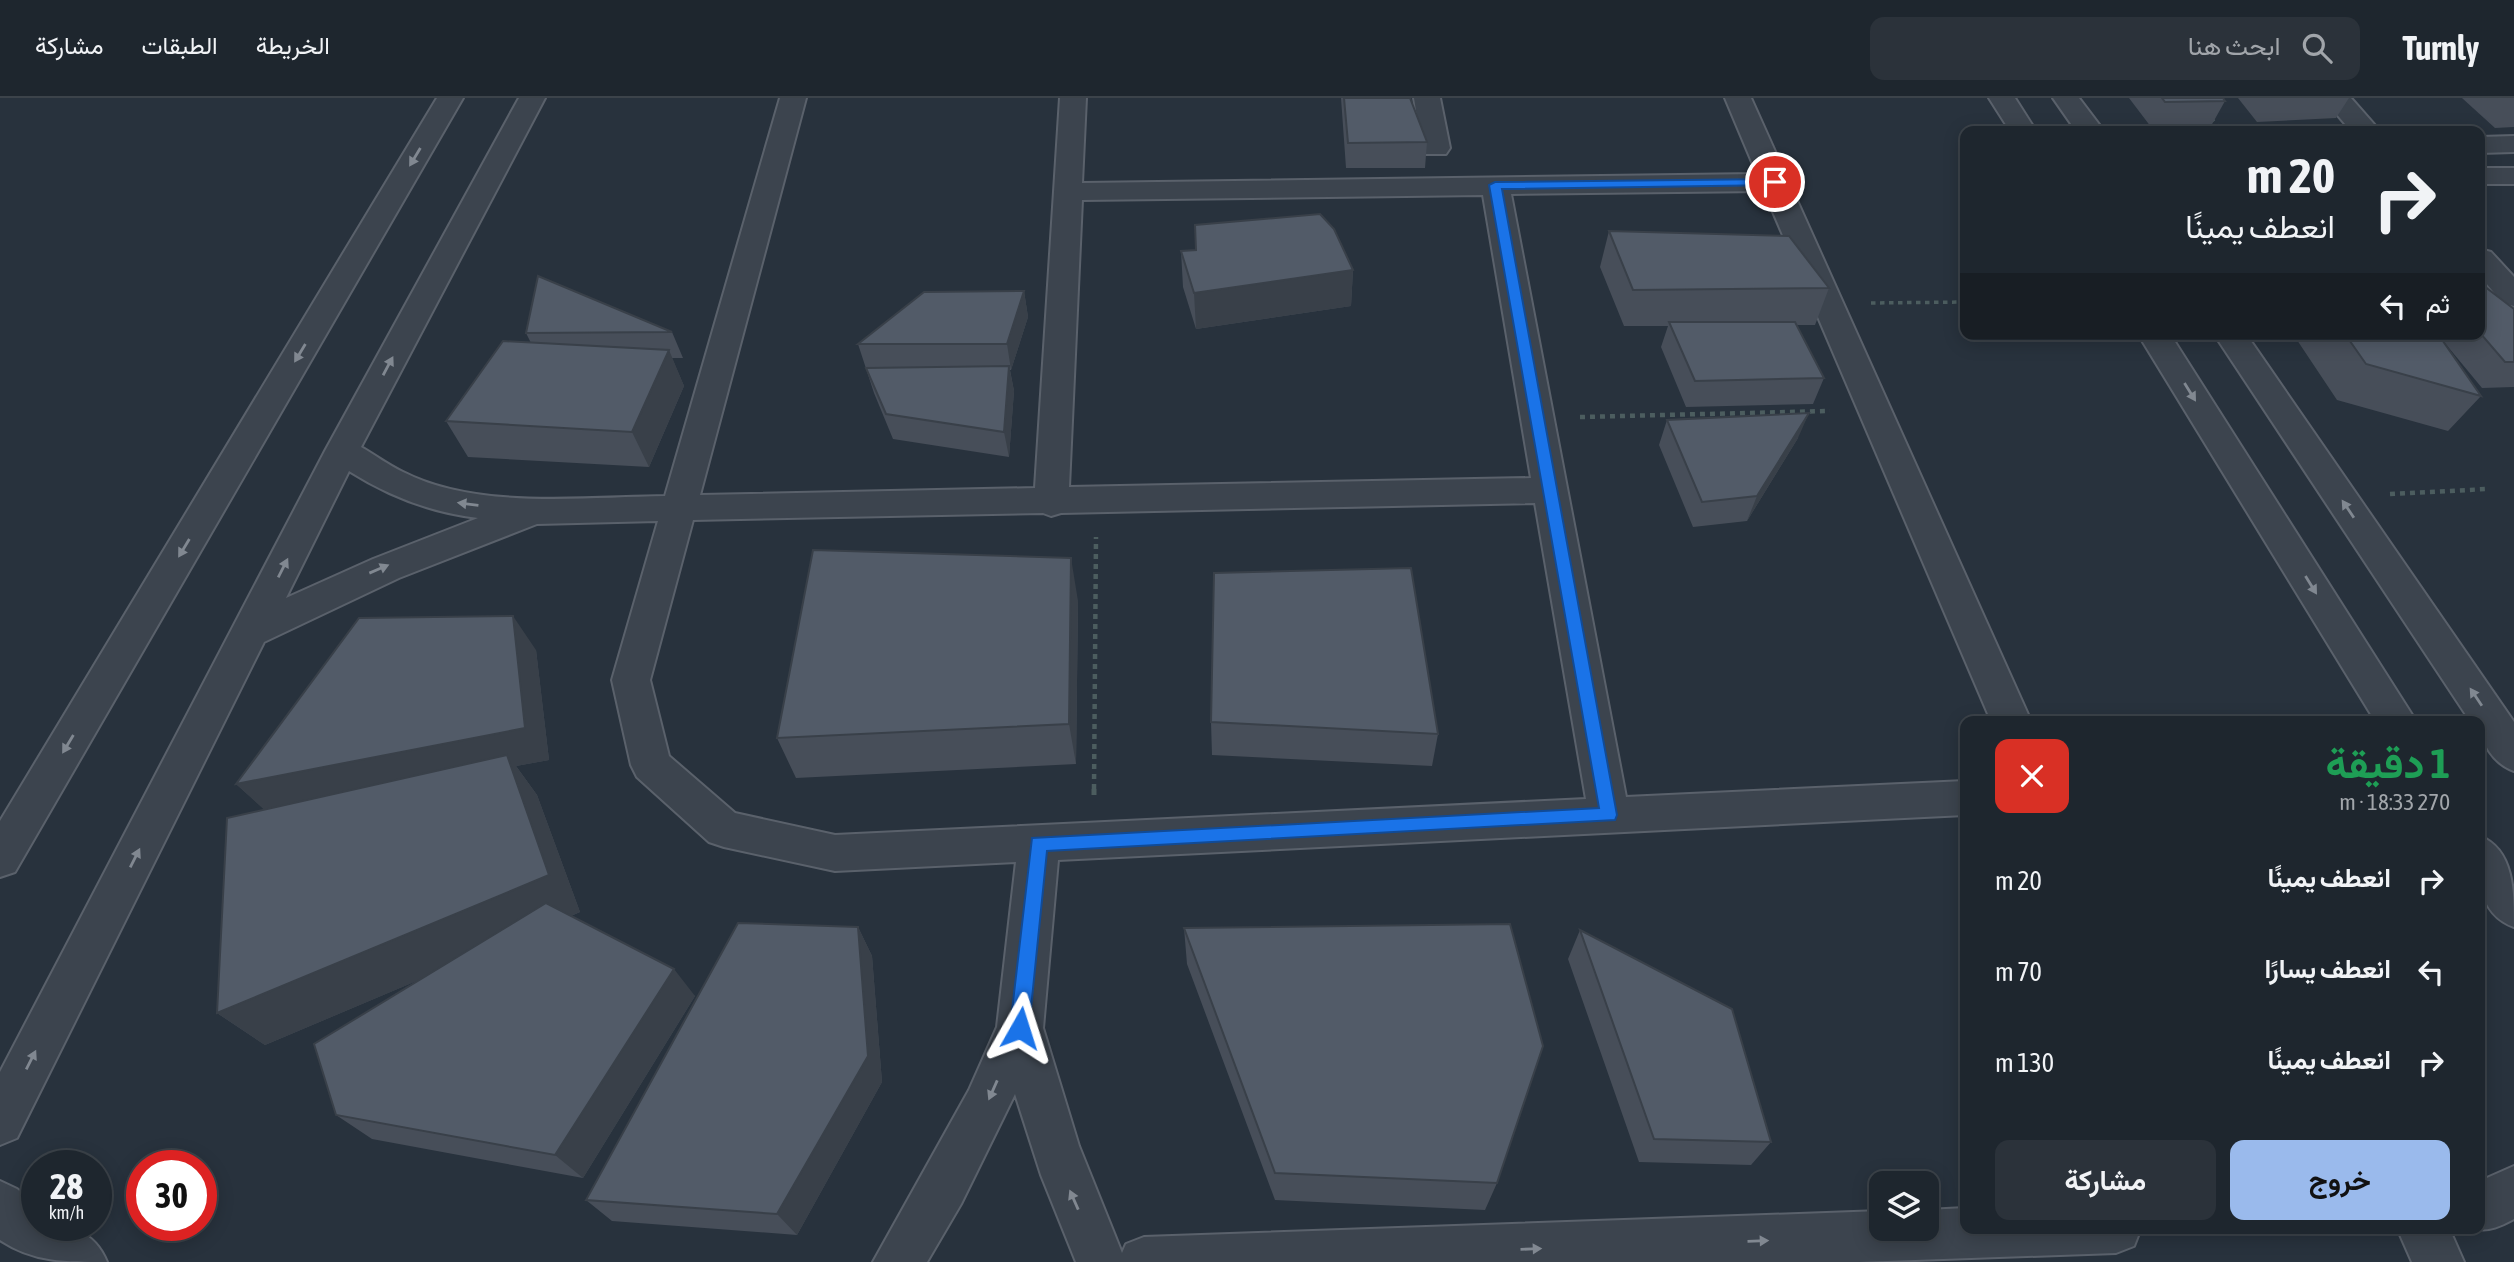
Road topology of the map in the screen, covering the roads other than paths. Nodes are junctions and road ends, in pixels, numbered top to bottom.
1 (450, 98) edge
2 (532, 98) edge
3 (793, 98) edge
4 (1073, 98) edge
5 (1427, 98) edge
6 (1738, 98) edge
7 (2002, 98) edge
8 (2066, 98) edge
9 (2336, 98) edge
10 (2020, 126) edge
11 (2086, 126) edge
12 (2361, 126) edge
13 (2514, 144) edge
14 (2485, 145) edge
15 (1436, 148) dead end
16 (2485, 176) edge
17 (2514, 176) edge
18 (1775, 182) junction
19 (1495, 185) junction
20 (1068, 192) junction
21 (2485, 264) edge
22 (2514, 296) edge
23 (2158, 340) edge
24 (2234, 340) edge
25 (342, 452) junction
26 (1550, 490) junction
27 (1051, 502) junction
28 (678, 509) junction
29 (536, 511) junction
30 (252, 631) junction
31 (2009, 716) edge
32 (2393, 716) edge
33 (2514, 754) edge
34 (1960, 798) edge
35 (1609, 815) junction
36 (1039, 844) junction
37 (0, 859) edge
38 (2485, 862) edge
39 (2514, 908) edge
40 (1020, 1028) junction
41 (0, 1121) edge
42 (2514, 1192) edge
43 (2485, 1205) edge
44 (0, 1206) edge
45 (1960, 1233) edge
46 (2425, 1234) edge
47 (82, 1262) edge
48 (898, 1262) edge
49 (1101, 1262) edge
50 (1144, 1262) edge
51 (2439, 1262) edge

1 -> 37 street
25 -> 2 street
3 - 28 street
4 - 20 street
5 - 15 street
6 - 18 street
7 - 10 street
8 - 11 street
9 - 12 street
13 - 14 street
16 - 17 street
18 - 19 street
18 - 31 street
19 - 20 street
19 - 26 street
20 - 27 street
21 - 22 street
23 -> 32 street
33 -> 24 street
29 -> 25 street
30 -> 25 street
26 - 27 street
26 - 35 street
27 - 28 street
28 - 29 street
28 - 36 street
30 -> 29 street
41 -> 30 street
34 - 35 street
35 - 36 street
36 - 40 street
38 - 39 street
40 -> 48 street
49 -> 40 street
42 - 43 street
44 - 47 street
50 -> 45 street
46 - 51 street

